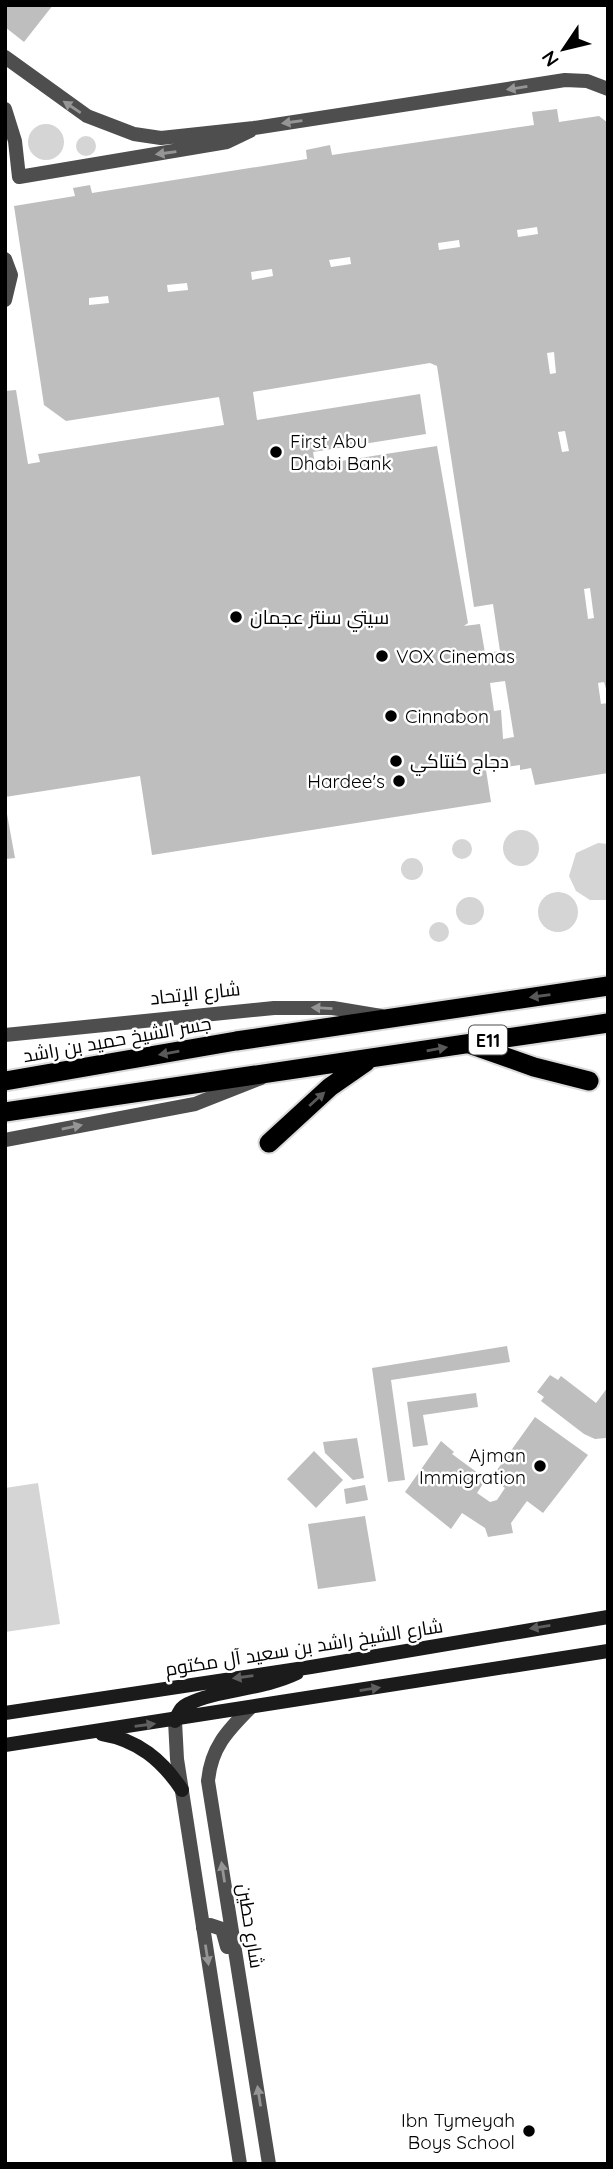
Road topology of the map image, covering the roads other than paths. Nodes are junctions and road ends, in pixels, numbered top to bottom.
1 (5, 57) edge
2 (608, 89) edge
3 (5, 109) edge
4 (254, 128) junction
5 (5, 259) edge
6 (5, 300) edge
7 (608, 986) edge
8 (390, 1017) junction
9 (608, 1023) edge
10 (5, 1035) edge
11 (236, 1041) joint
12 (467, 1044) junction
13 (370, 1060) junction
14 (271, 1071) junction
15 (5, 1081) edge
16 (589, 1081) dead end
17 (5, 1112) edge
18 (5, 1140) edge
19 (269, 1143) dead end
20 (608, 1617) edge
21 (608, 1651) edge
22 (311, 1667) junction
23 (250, 1709) junction
24 (5, 1713) edge
25 (175, 1721) junction
26 (90, 1732) junction
27 (5, 1745) edge
28 (182, 1790) junction
29 (203, 1928) junction
30 (244, 2001) junction
31 (240, 2164) edge
32 (269, 2164) edge

4 -> 1 street
2 -> 4 street
4 -> 3 street
5 - 6 street
7 -> 8 highway, شارع الإتحاد / E11
8 -> 10 street, شارع الإتحاد
8 - 11 highway, شارع الإتحاد / E11
9 - 12 highway, E11
11 -> 15 highway, جسر الشيخ حميد بن راشد / E11
13 -> 12 highway, E11
12 - 16 highway
13 - 14 highway, E11
19 -> 13 highway
14 - 17 highway, E11
18 -> 14 street
20 -> 22 main road, شارع الشيخ راشد بن سعيد آل مكتوم
23 -> 21 main road
22 -> 24 main road, شارع الشيخ راشد بن سعيد آل مكتوم
22 - 25 main road
23 - 25 main road
30 -> 23 street, شارع حطين
26 -> 25 main road
25 - 28 street
26 - 27 main road
26 - 28 main road
28 - 29 street
29 - 30 street
29 -> 31 street
32 -> 30 street, شارع حطين

